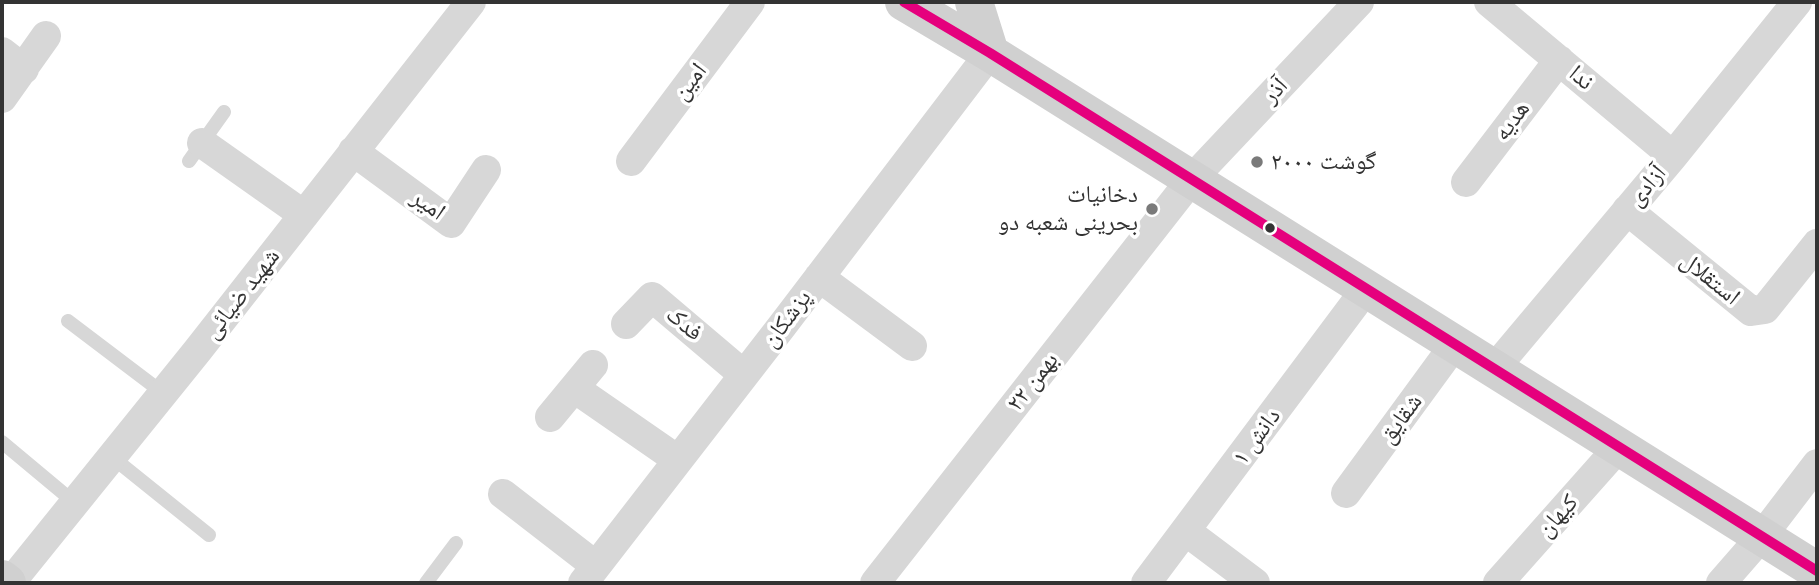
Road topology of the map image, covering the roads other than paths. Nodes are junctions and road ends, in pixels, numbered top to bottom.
1 (471, 2) edge
2 (750, 2) edge
3 (904, 2) edge
4 (974, 2) edge
5 (1359, 2) edge
6 (1489, 2) edge
7 (1797, 2) edge
8 (46, 36) dead end
9 (990, 53) junction
10 (1559, 60) junction
11 (13, 61) edge
12 (2, 98) edge
13 (224, 112) dead end
14 (354, 151) junction
15 (196, 152) joint
16 (1673, 156) junction
17 (631, 161) dead end
18 (486, 170) dead end
19 (1191, 180) junction
20 (1466, 182) dead end
21 (1626, 211) junction
22 (304, 215) junction
23 (1817, 244) edge
24 (819, 277) junction
25 (1366, 289) junction
26 (68, 321) dead end
27 (626, 324) dead end
28 (1455, 344) junction
29 (912, 346) dead end
30 (1494, 369) junction
31 (744, 375) junction
32 (163, 393) junction
33 (550, 417) dead end
34 (2, 442) edge
35 (1618, 448) junction
36 (112, 457) junction
37 (678, 460) junction
38 (1817, 464) edge
39 (1346, 493) dead end
40 (503, 494) dead end
41 (75, 503) junction
42 (1187, 532) junction
43 (209, 535) dead end
44 (1762, 536) junction
45 (456, 543) dead end
46 (1817, 571) edge
47 (589, 575) edge
48 (2, 579) edge
49 (8, 583) edge
50 (426, 583) edge
51 (875, 583) edge
52 (1146, 583) edge
53 (1255, 583) edge
54 (1498, 583) edge
55 (1721, 583) edge

1 - 14 street, شهید ضیائی
2 - 17 street, امین
3 - 9 main road
4 - 9 main road
5 - 19 street, آذر
6 - 10 street, ندا
7 - 16 street, آزادی
8 - 11 street
9 - 19 main road
9 - 24 street, پزشکان
10 - 16 street, ندا
10 - 20 street, هدیه
11 - 12 street
13 - 15 lane
14 - 18 street, امیر
14 - 22 street, شهید ضیائی
15 - 22 street
16 - 21 street, آزادی
19 - 25 main road
19 - 51 street, ۲۲ بهمن
21 - 23 street, استقلال
21 - 30 street, آزادی
22 - 32 street, شهید ضیائی
24 - 29 street
24 - 31 street, پزشکان
25 - 28 main road
25 - 42 street, دانش ۱
26 - 32 lane
27 - 31 street, فدک
28 - 30 main road
28 - 39 street, شقایق
30 - 35 main road
31 - 37 street, پزشکان
32 - 36 street, شهید ضیائی
33 - 37 street
34 - 41 lane
35 - 44 main road
35 - 54 street, کیهان
36 - 41 street, شهید ضیائی
36 - 43 lane
37 - 47 street, پزشکان
38 - 44 street
40 - 47 street
41 - 49 street, شهید ضیائی
42 - 52 street, دانش ۱
42 - 53 street
44 - 46 main road
44 - 55 street
45 - 50 lane
48 - 49 main road

